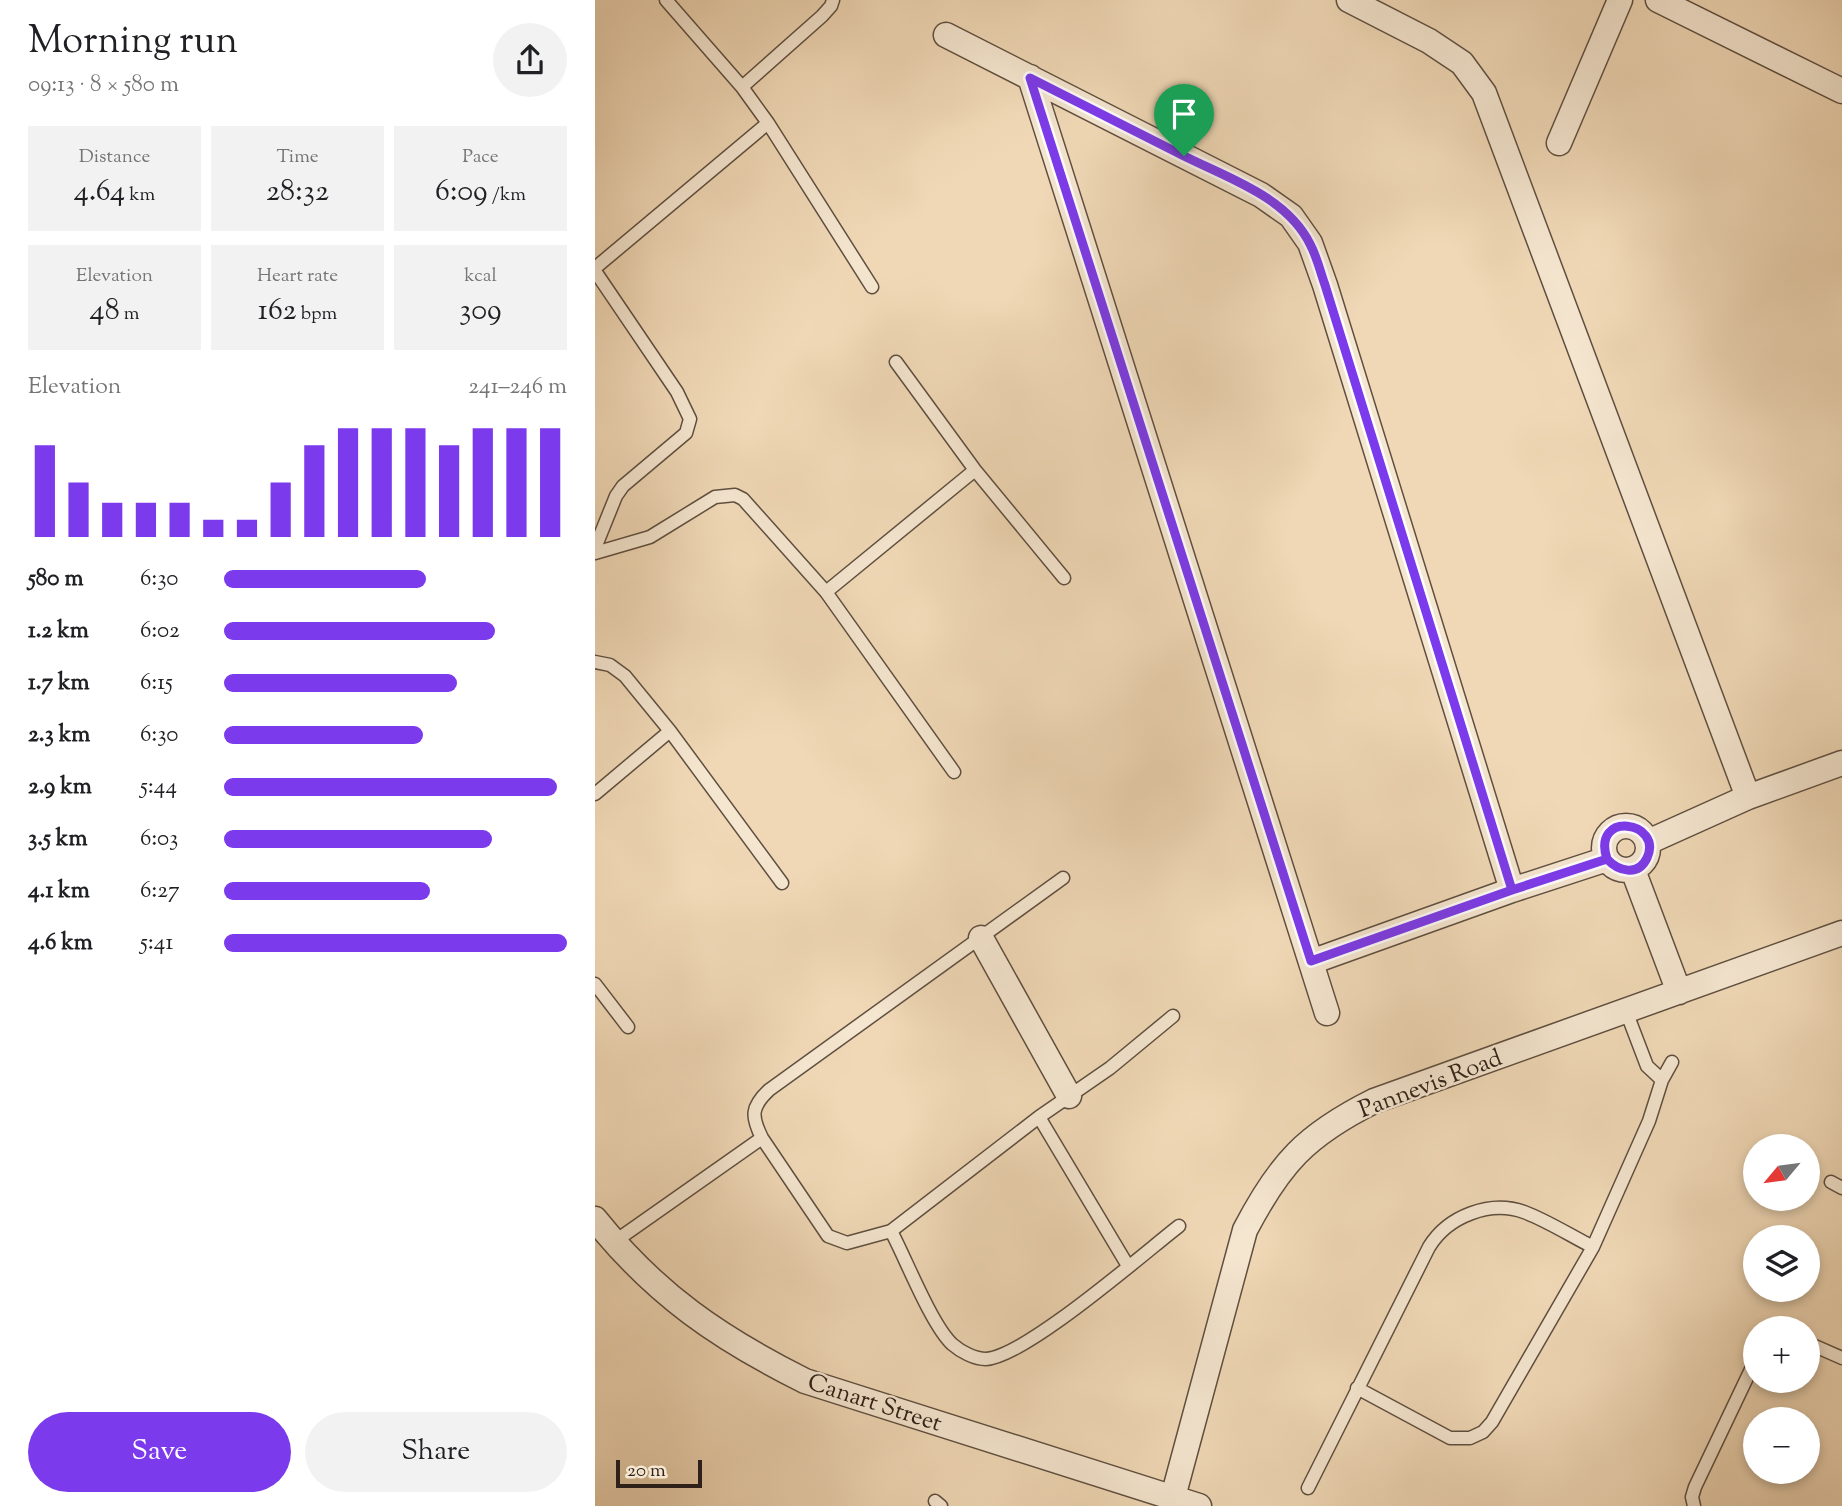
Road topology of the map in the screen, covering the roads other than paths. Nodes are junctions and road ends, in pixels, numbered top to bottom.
1 (666, 0) edge
2 (833, 0) edge
3 (1349, 0) edge
4 (1620, 0) edge
5 (1658, 0) edge
6 (946, 35) dead end
7 (1030, 78) junction
8 (743, 87) junction
9 (1842, 91) edge
10 (768, 123) junction
11 (1559, 143) dead end
12 (595, 269) edge
13 (872, 287) dead end
14 (895, 362) dead end
15 (975, 470) junction
16 (595, 550) edge
17 (1064, 578) dead end
18 (826, 592) junction
19 (595, 662) edge
20 (670, 731) junction
21 (1842, 763) edge
22 (954, 772) dead end
23 (595, 794) edge
24 (1748, 797) junction
25 (1648, 842) junction
26 (1607, 859) junction
27 (1633, 870) junction
28 (1063, 878) dead end
29 (782, 883) dead end
30 (1512, 890) junction
31 (1842, 934) edge
32 (981, 938) junction
33 (1311, 961) junction
34 (595, 984) edge
35 (1679, 992) junction
36 (1626, 1010) junction
37 (1327, 1013) dead end
38 (1173, 1016) dead end
39 (628, 1027) dead end
40 (1672, 1062) dead end
41 (1662, 1080) junction
42 (1069, 1096) junction
43 (1039, 1116) junction
44 (762, 1138) junction
45 (595, 1219) edge
46 (1179, 1226) dead end
47 (891, 1231) junction
48 (614, 1242) junction
49 (1593, 1247) junction
50 (1129, 1266) junction
51 (1820, 1349) edge
52 (1842, 1359) edge
53 (1743, 1386) edge
54 (1357, 1388) junction
55 (1308, 1488) dead end
56 (1173, 1497) junction
57 (1199, 1506) edge
58 (1693, 1506) edge

1 - 8 lane
2 - 8 lane
3 - 24 street
4 - 11 street
5 - 9 street
6 - 7 street
7 - 30 street
7 - 33 street
8 - 10 lane
10 - 12 lane
10 - 13 lane
12 - 16 lane
14 - 15 lane
15 - 17 lane
15 - 18 lane
16 - 18 lane
18 - 22 lane
19 - 20 lane
20 - 23 lane
20 - 29 lane
21 - 24 street
24 - 25 street
25 - 26 street
25 - 27 street
26 - 27 street
26 - 30 street
27 - 35 street
28 - 32 lane
30 - 33 street
31 - 35 street, Pannevis Road
32 - 42 street
32 - 44 lane
33 - 37 street
34 - 39 lane
35 - 36 street, Pannevis Road
36 - 41 lane
36 - 56 street, Pannevis Road
38 - 42 lane
40 - 41 lane
41 - 49 lane
42 - 43 lane
43 - 47 lane
43 - 50 lane
44 - 47 lane
44 - 48 lane
45 - 48 street, Canart Street
46 - 50 lane
47 - 50 lane
48 - 56 street, Canart Street
49 - 54 lane
49 - 54 lane
51 - 52 lane
53 - 58 lane
54 - 55 lane
56 - 57 street, Canart Street

